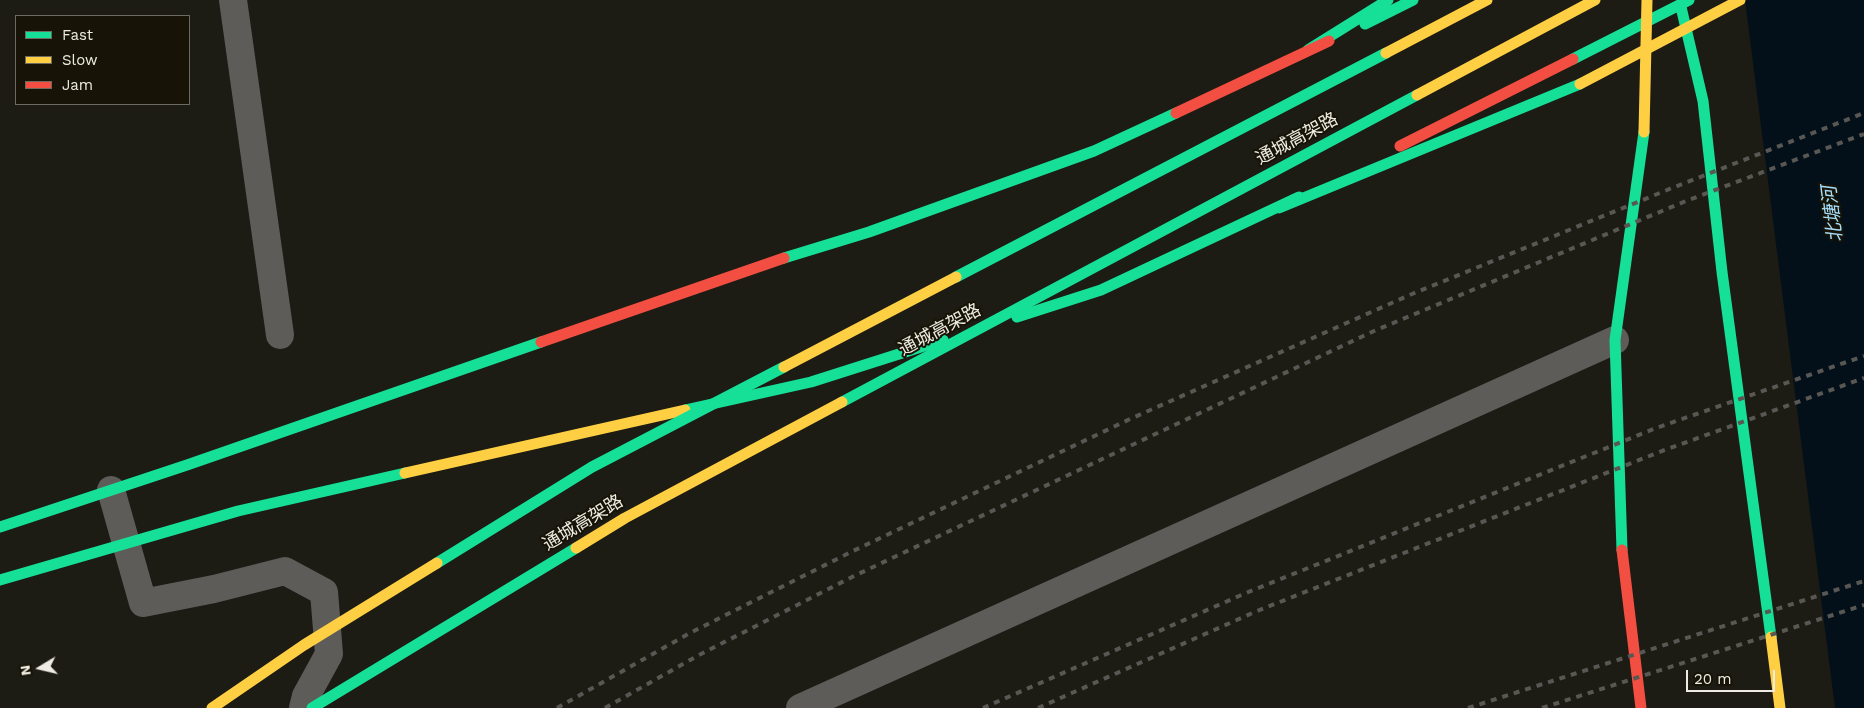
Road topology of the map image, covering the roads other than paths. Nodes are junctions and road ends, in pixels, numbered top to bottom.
1 (233, 0) edge
2 (1388, 0) edge
3 (1413, 0) edge
4 (1487, 0) edge
5 (1595, 0) edge
6 (1647, 0) edge
7 (1740, 0) edge
8 (1683, 2) edge
9 (1646, 22) junction
10 (1308, 50) junction
11 (1279, 208) junction
12 (280, 334) dead end
13 (1615, 340) junction
14 (111, 490) junction
15 (0, 527) edge
16 (126, 544) junction
17 (0, 580) edge
18 (212, 708) edge
19 (303, 708) edge
20 (312, 708) edge
21 (800, 708) edge
22 (1641, 708) edge
23 (1780, 708) edge

1 - 12 street
2 - 10 main road
3 - 10 main road
4 - 18 main road, 通城高架路, bridge
5 - 20 main road, 通城高架路, bridge
6 - 9 main road
7 - 11 main road, bridge
8 - 9 main road
8 - 23 main road
9 - 11 main road
9 - 13 main road
10 - 14 main road
11 - 16 main road
13 - 21 street
13 - 22 main road
14 - 15 main road
14 - 16 street
16 - 17 main road
16 - 19 street

